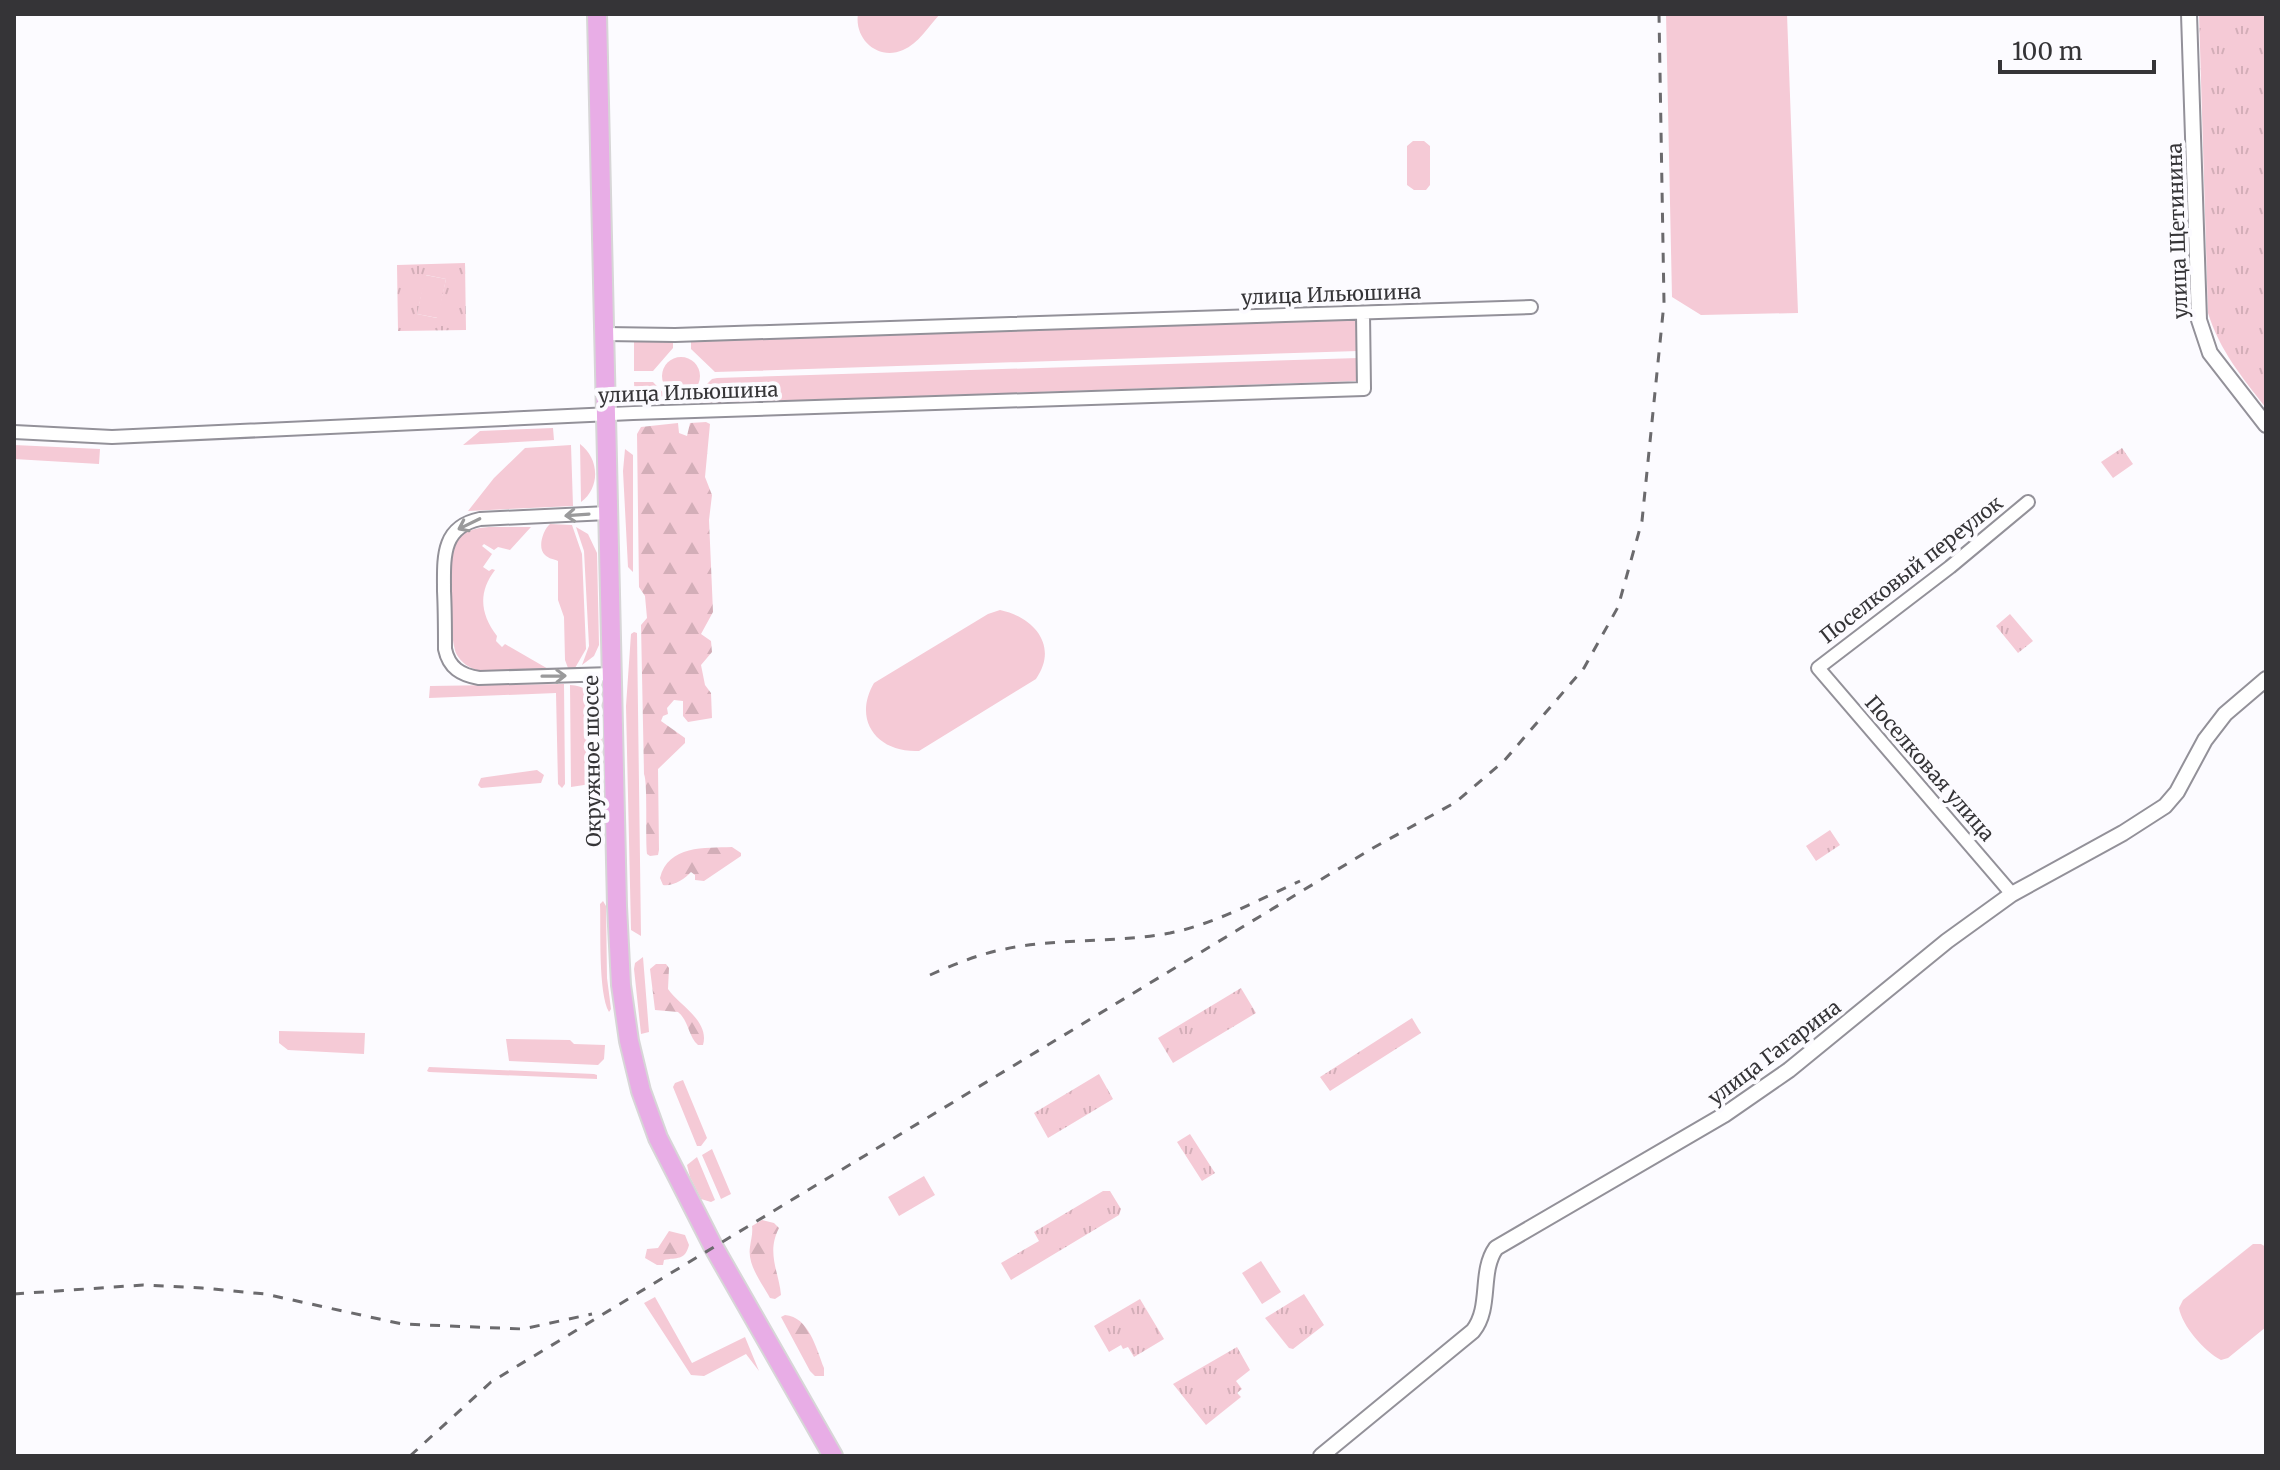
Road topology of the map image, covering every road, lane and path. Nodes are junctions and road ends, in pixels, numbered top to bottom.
1 (597, 14) edge
2 (2189, 14) edge
3 (1531, 307) dead end
4 (1363, 314) junction
5 (605, 334) junction
6 (607, 414) junction
7 (2266, 425) edge
8 (14, 432) edge
9 (2028, 502) dead end
10 (608, 513) junction
11 (1818, 668) joint
12 (612, 674) junction
13 (2266, 679) edge
14 (2012, 894) junction
15 (833, 1456) edge
16 (1321, 1456) edge

1 - 5 main road, Окружное шоссе
2 - 7 street, улица Щетинина
3 - 4 street, улица Ильюшина
4 - 5 street, улица Ильюшина
4 - 6 street, улица Ильюшина
5 - 6 main road, Окружное шоссе
6 - 8 street, улица Ильюшина
6 - 10 main road, Окружное шоссе
9 - 11 street, Поселковый переулок
10 - 12 main road, Окружное шоссе
10 -> 12 street
11 - 14 street, Поселковая улица
12 - 15 main road, Окружное шоссе
13 - 14 street, улица Гагарина
14 - 16 street, улица Гагарина

